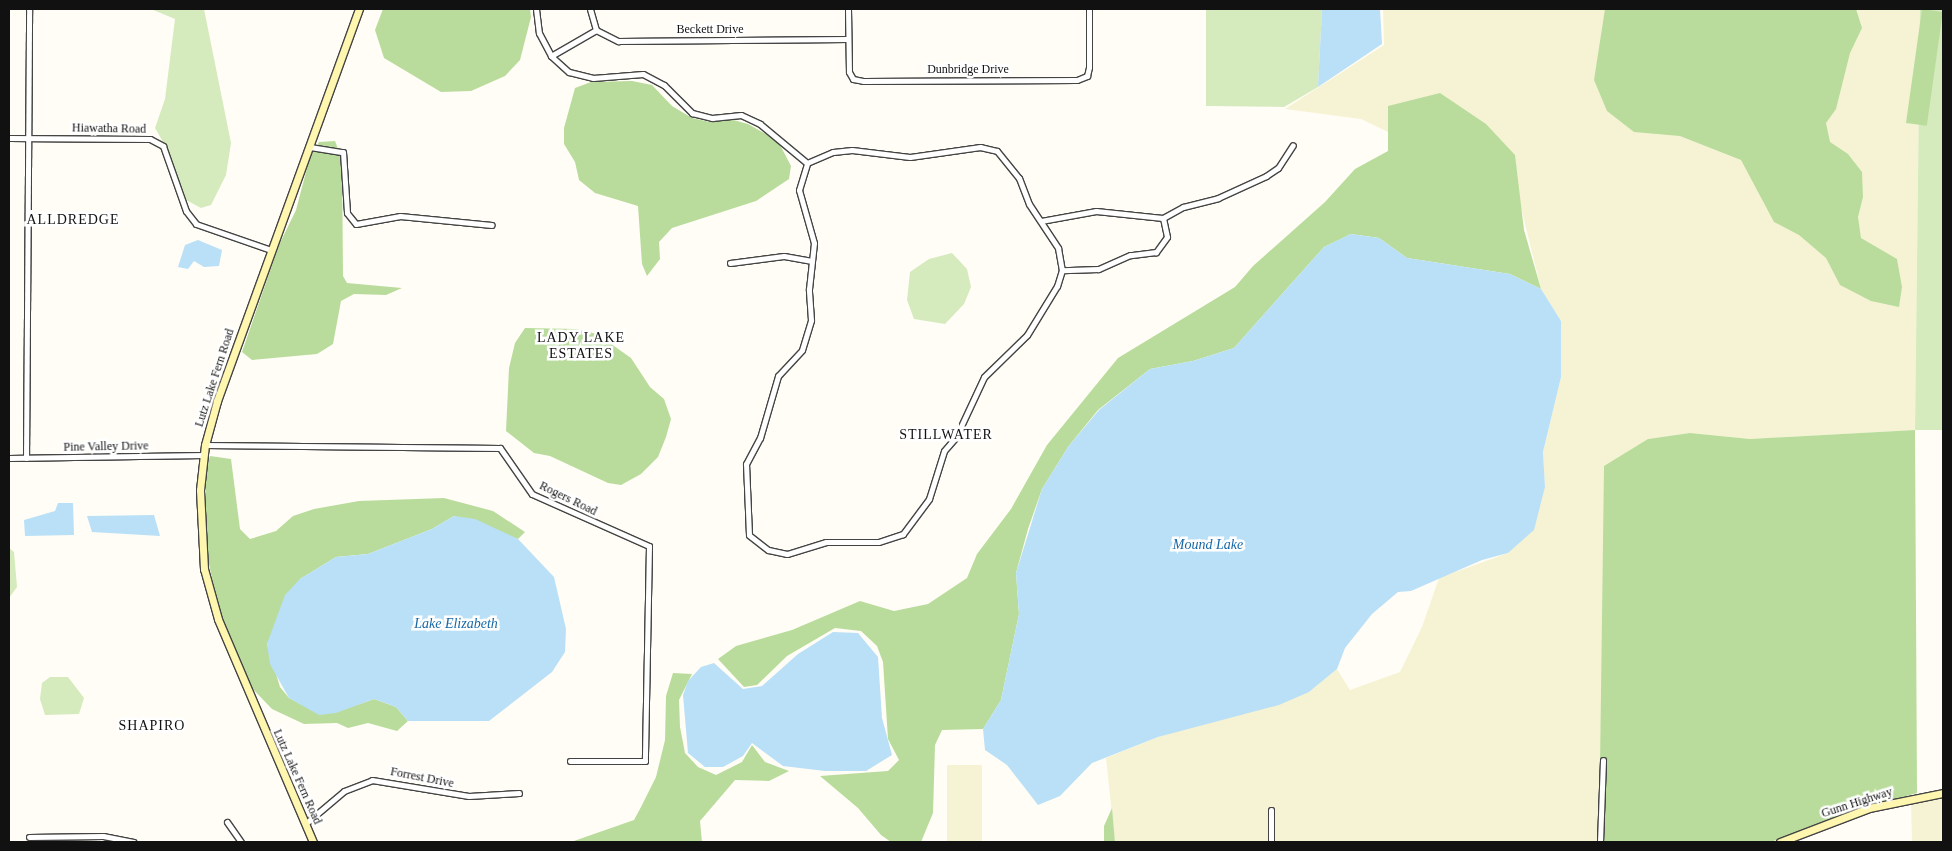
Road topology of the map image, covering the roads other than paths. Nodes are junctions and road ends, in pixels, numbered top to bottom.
1 (29, 9) edge
2 (358, 9) edge
3 (536, 9) edge
4 (590, 9) edge
5 (848, 9) edge
6 (1089, 9) edge
7 (596, 30) junction
8 (848, 39) junction
9 (551, 56) junction
10 (9, 138) edge
11 (29, 138) junction
12 (1293, 145) dead end
13 (310, 147) junction
14 (808, 163) junction
15 (1164, 218) junction
16 (1041, 221) junction
17 (492, 225) dead end
18 (271, 250) junction
19 (811, 261) junction
20 (730, 263) dead end
21 (1062, 270) junction
22 (205, 445) junction
23 (204, 455) junction
24 (9, 458) edge
25 (26, 458) junction
26 (1603, 760) dead end
27 (570, 761) dead end
28 (519, 793) dead end
29 (1943, 793) edge
30 (1271, 810) dead end
31 (227, 822) dead end
32 (305, 824) junction
33 (30, 837) dead end
34 (133, 842) edge
35 (241, 842) edge
36 (313, 842) edge
37 (1271, 842) edge
38 (1600, 842) edge
39 (1780, 842) edge

1 - 11 street
2 - 13 main road, Lutz Lake Fern Road
3 - 9 street
4 - 7 street
5 - 8 street, Dunbridge Drive
6 - 8 street, Dunbridge Drive
7 - 8 street, Beckett Drive
7 - 9 street
9 - 14 street
10 - 11 street, Hiawatha Road
11 - 18 street, Hiawatha Road
11 - 25 street
12 - 15 street
13 - 17 street
13 - 18 main road, Lutz Lake Fern Road
14 - 16 street
14 - 19 street
15 - 16 street
15 - 21 street
16 - 21 street
18 - 22 main road, Lutz Lake Fern Road
19 - 20 street
19 - 21 street
22 - 23 main road, Lutz Lake Fern Road
22 - 27 street, Rogers Road
23 - 25 street, Pine Valley Drive
23 - 32 main road, Lutz Lake Fern Road
24 - 25 street, Pine Valley Drive
26 - 38 street
28 - 32 street, Forrest Drive
29 - 39 main road, Gunn Highway
30 - 37 street
31 - 35 street
32 - 36 main road, Lutz Lake Fern Road
33 - 34 street

